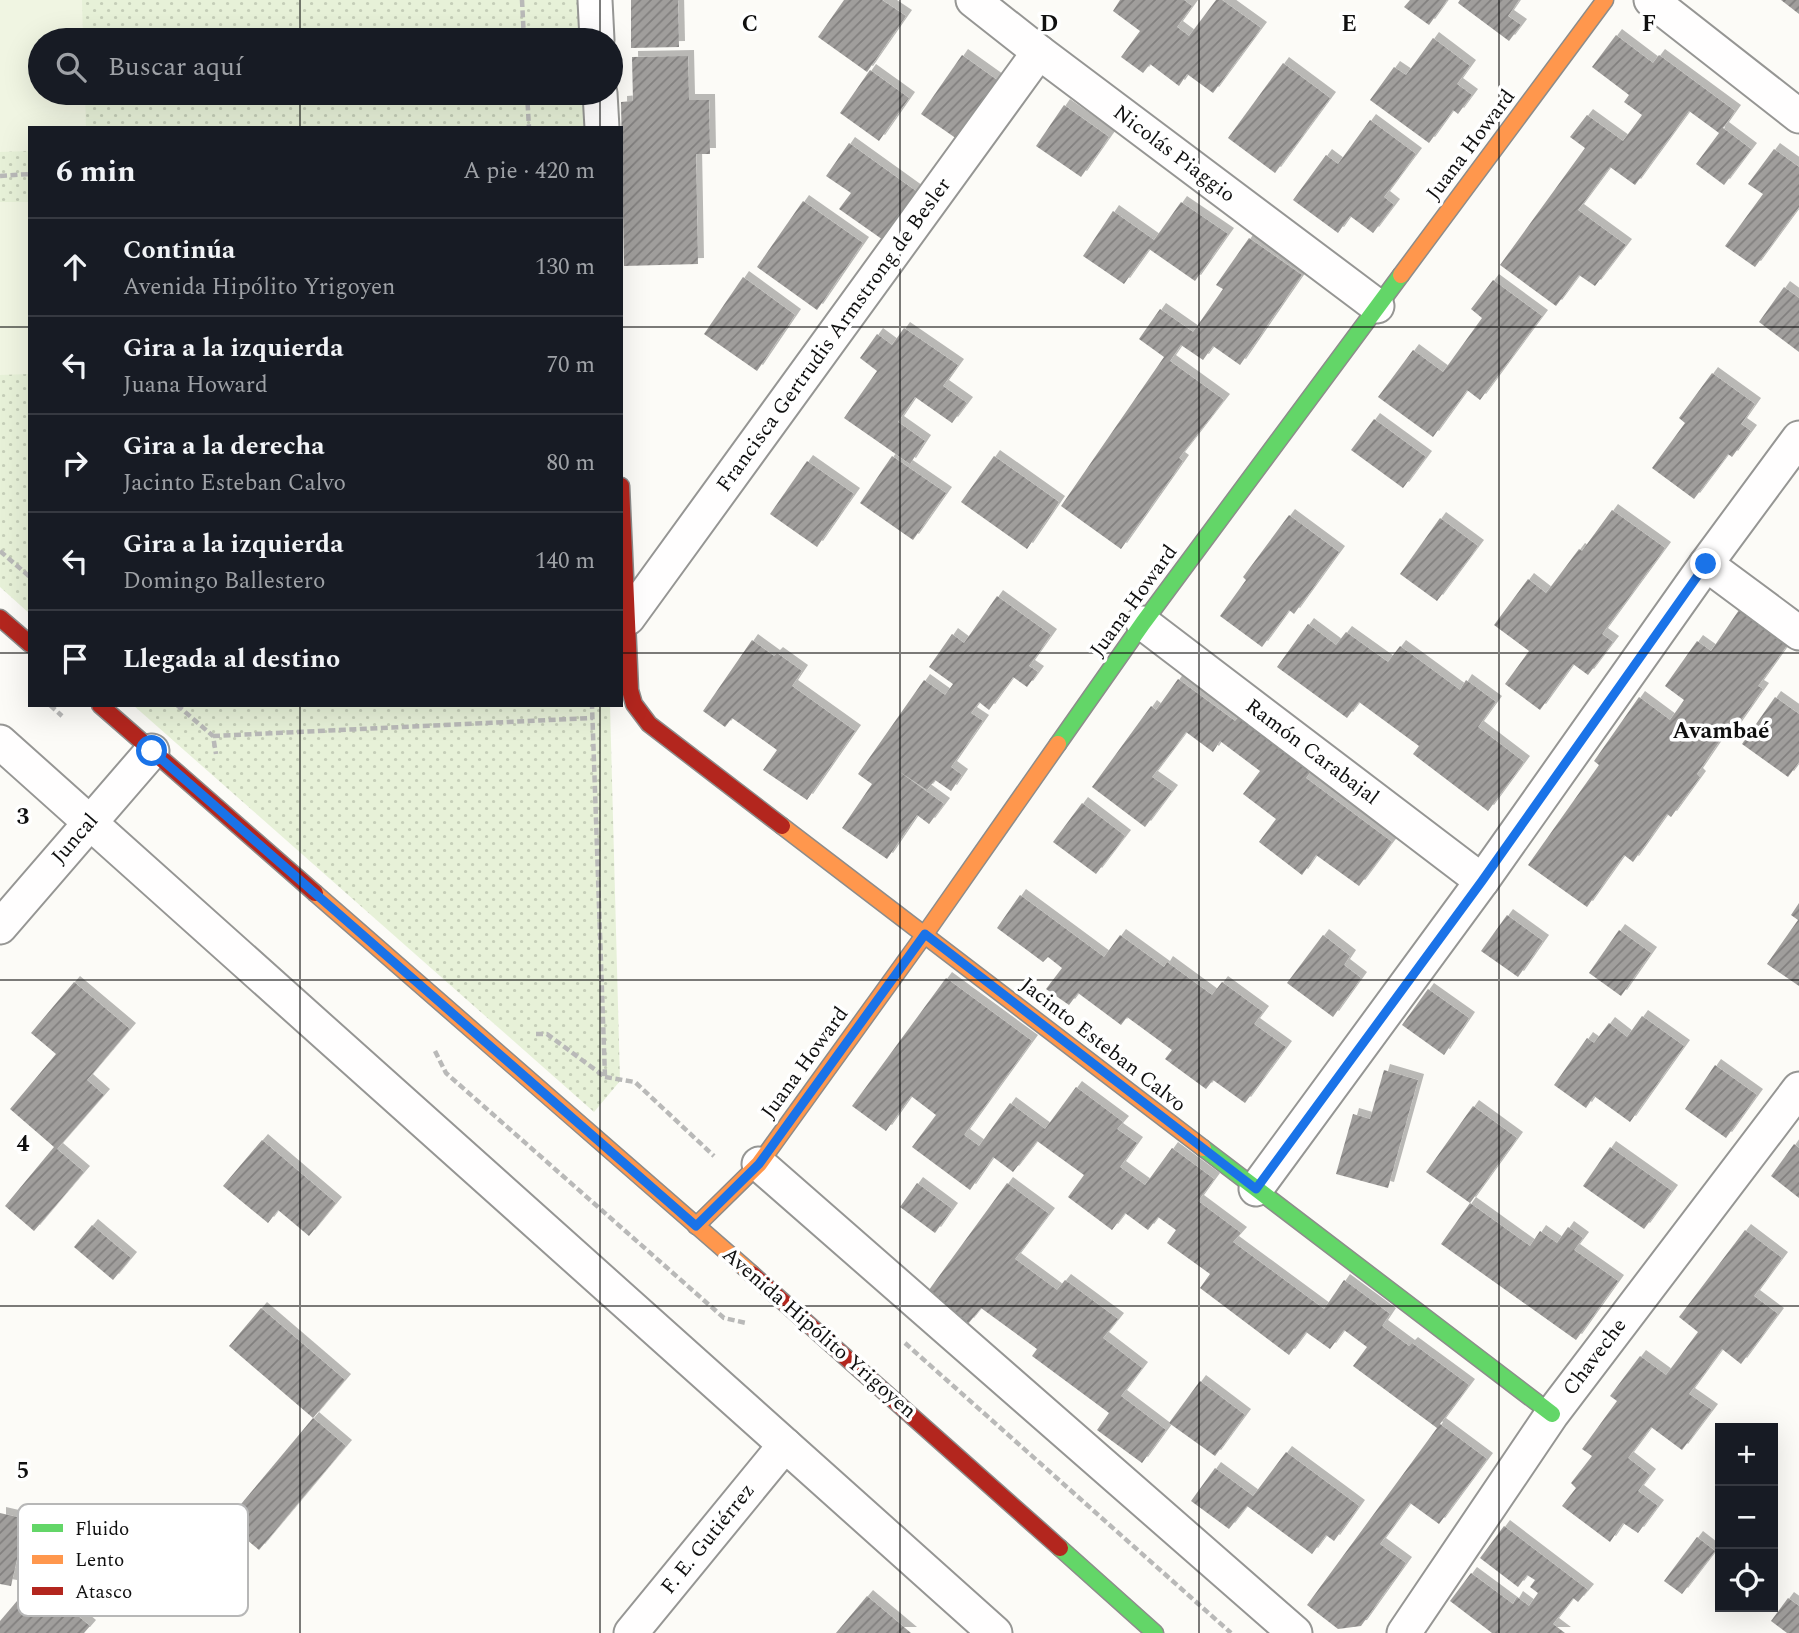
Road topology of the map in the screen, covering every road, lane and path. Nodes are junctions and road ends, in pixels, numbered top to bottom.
1 (522, 0) edge
2 (595, 0) edge
3 (973, 0) edge
4 (1605, 0) edge
5 (1651, 0) edge
6 (523, 28) edge
7 (596, 28) edge
8 (1039, 52) junction
9 (528, 105) edge
10 (601, 105) edge
11 (1799, 116) edge
12 (529, 126) edge
13 (602, 126) edge
14 (28, 174) edge
15 (0, 176) edge
16 (1377, 306) junction
17 (1799, 438) edge
18 (623, 524) edge
19 (0, 551) edge
20 (1706, 564) junction
21 (28, 575) edge
22 (0, 618) edge
23 (628, 618) junction
24 (1143, 623) junction
25 (1799, 633) edge
26 (28, 642) edge
27 (102, 707) edge
28 (179, 707) edge
29 (592, 707) edge
30 (593, 718) junction
31 (213, 736) junction
32 (0, 742) edge
33 (152, 751) junction
34 (216, 761) dead end
35 (88, 823) junction
36 (1482, 881) junction
37 (0, 927) edge
38 (925, 934) junction
39 (524, 1033) dead end
40 (1796, 1101) edge
41 (759, 1164) junction
42 (1256, 1189) junction
43 (696, 1226) junction
44 (1552, 1415) junction
45 (785, 1445) junction
46 (631, 1633) edge
47 (995, 1633) edge
48 (1155, 1633) edge
49 (1295, 1633) edge
50 (1404, 1633) edge

1 - 6 path
2 - 7 street
3 - 8 street, Nicolás Piaggio
4 - 16 street, Juana Howard
5 - 11 street
8 - 16 street, Nicolás Piaggio
8 - 23 street, Francisca Gertrudis Armstrong de Besler
9 - 12 path
10 - 13 street
14 - 15 path
16 - 24 street, Juana Howard
17 - 20 street
18 - 23 street
19 - 21 path
20 - 25 street
20 - 36 street
22 - 26 street
23 - 38 street, Jacinto Esteban Calvo
24 - 36 street, Ramón Carabajal
24 - 38 street, Juana Howard
27 - 33 street, Avenida Hipólito Yrigoyen
28 - 31 path
29 - 30 path
30 - 31 path
30 - 39 path
31 - 34 path
32 - 35 street
33 - 35 street, Juncal
33 - 43 street, Avenida Hipólito Yrigoyen
35 - 37 street, Juncal
35 - 45 street
36 - 42 street
38 - 41 street, Juana Howard
38 - 42 street, Jacinto Esteban Calvo
40 - 44 street, Chaveche
41 - 43 street, Juana Howard
41 - 49 street
42 - 44 street, Jacinto Esteban Calvo
43 - 48 street, Avenida Hipólito Yrigoyen
44 - 50 street, Chaveche
45 - 46 street, F. E. Gutiérrez
45 - 47 street

